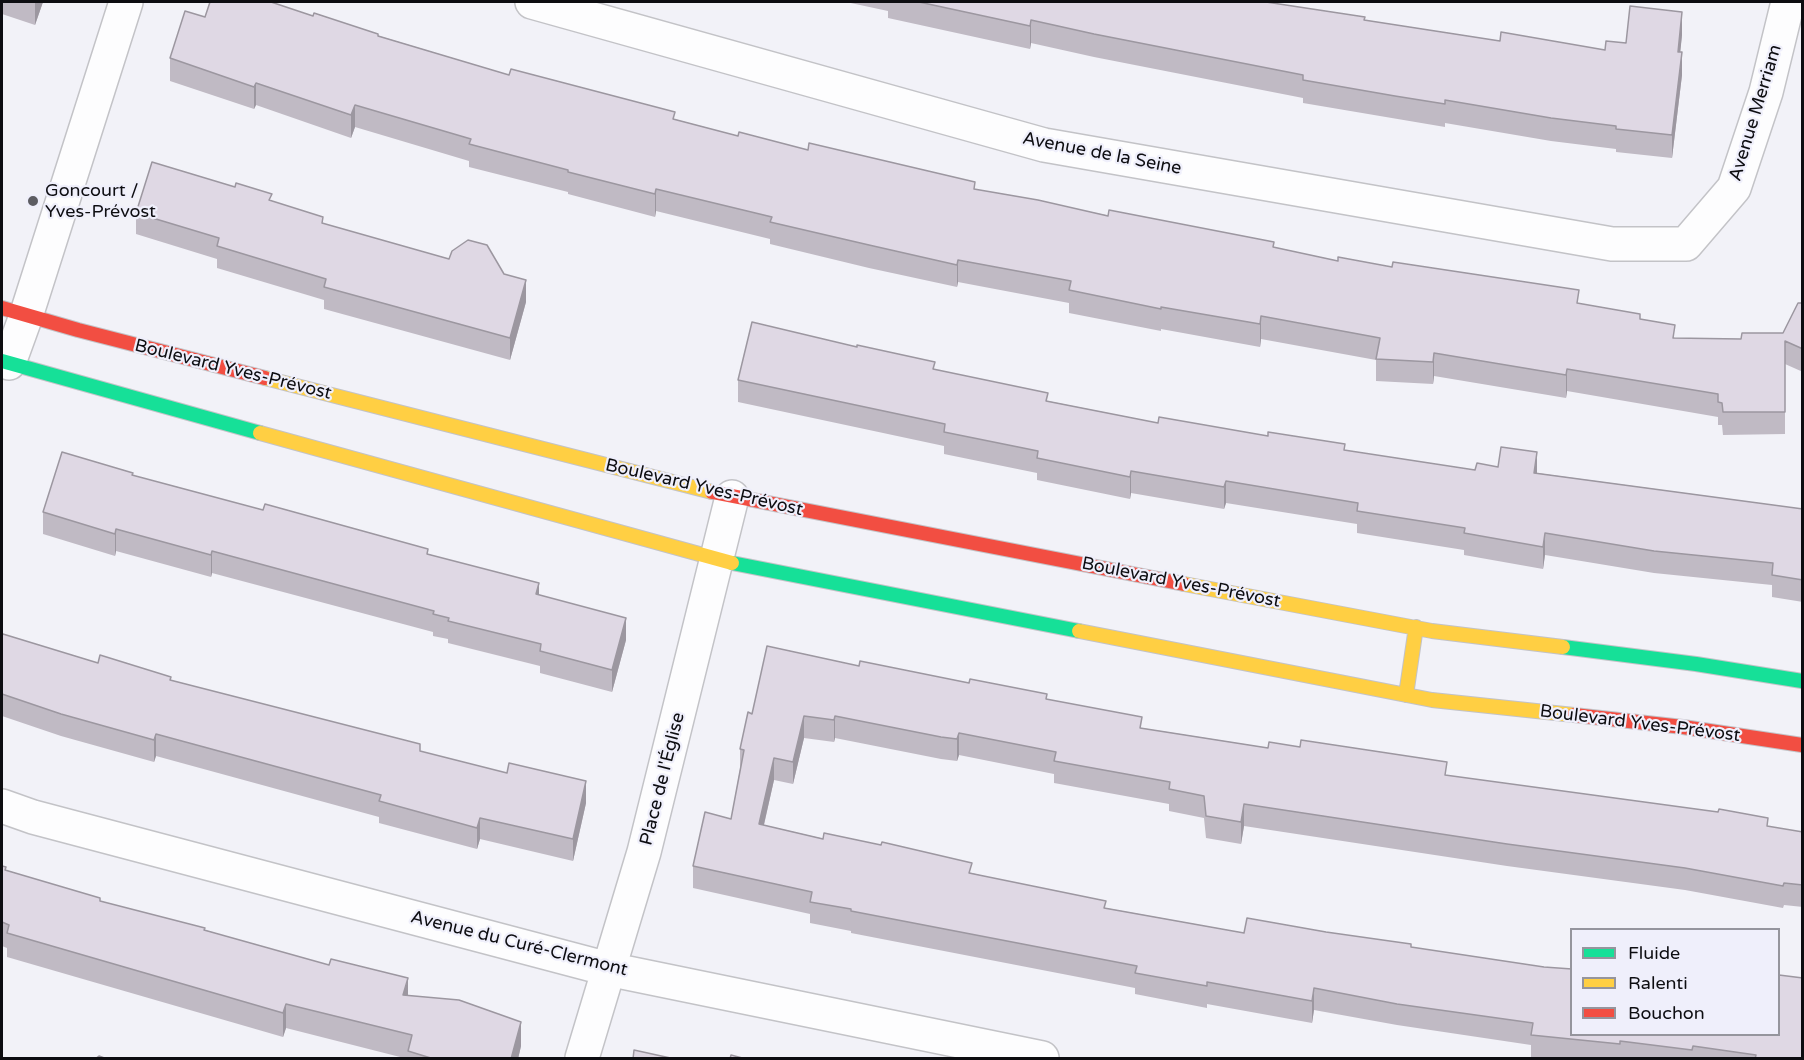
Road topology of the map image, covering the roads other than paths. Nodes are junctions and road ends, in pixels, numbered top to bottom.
1 (126, 2) edge
2 (531, 2) edge
3 (1788, 2) edge
4 (1686, 244) joint
5 (14, 312) edge
6 (5, 362) edge
7 (732, 497) junction
8 (718, 560) junction
9 (1416, 627) junction
10 (1803, 681) edge
11 (1406, 695) junction
12 (1803, 745) edge
13 (2, 806) edge
14 (608, 969) junction
15 (582, 1059) edge
16 (1042, 1059) edge

1 - 5 street
2 - 4 street, Avenue de la Seine
3 - 4 street, Avenue Merriam
5 - 6 street
5 - 7 street, Boulevard Yves-Prévost
6 - 8 street, Boulevard Yves-Prévost
7 - 8 street, Place de l'Église
7 - 9 street, Boulevard Yves-Prévost
8 - 11 street, Boulevard Yves-Prévost
8 - 14 street, Place de l'Église
9 - 10 street, Boulevard Yves-Prévost
9 - 11 street
11 - 12 street, Boulevard Yves-Prévost
13 - 14 street, Avenue du Curé-Clermont
14 - 15 street, Place de l'Église
14 - 16 street, Avenue du Curé-Clermont

